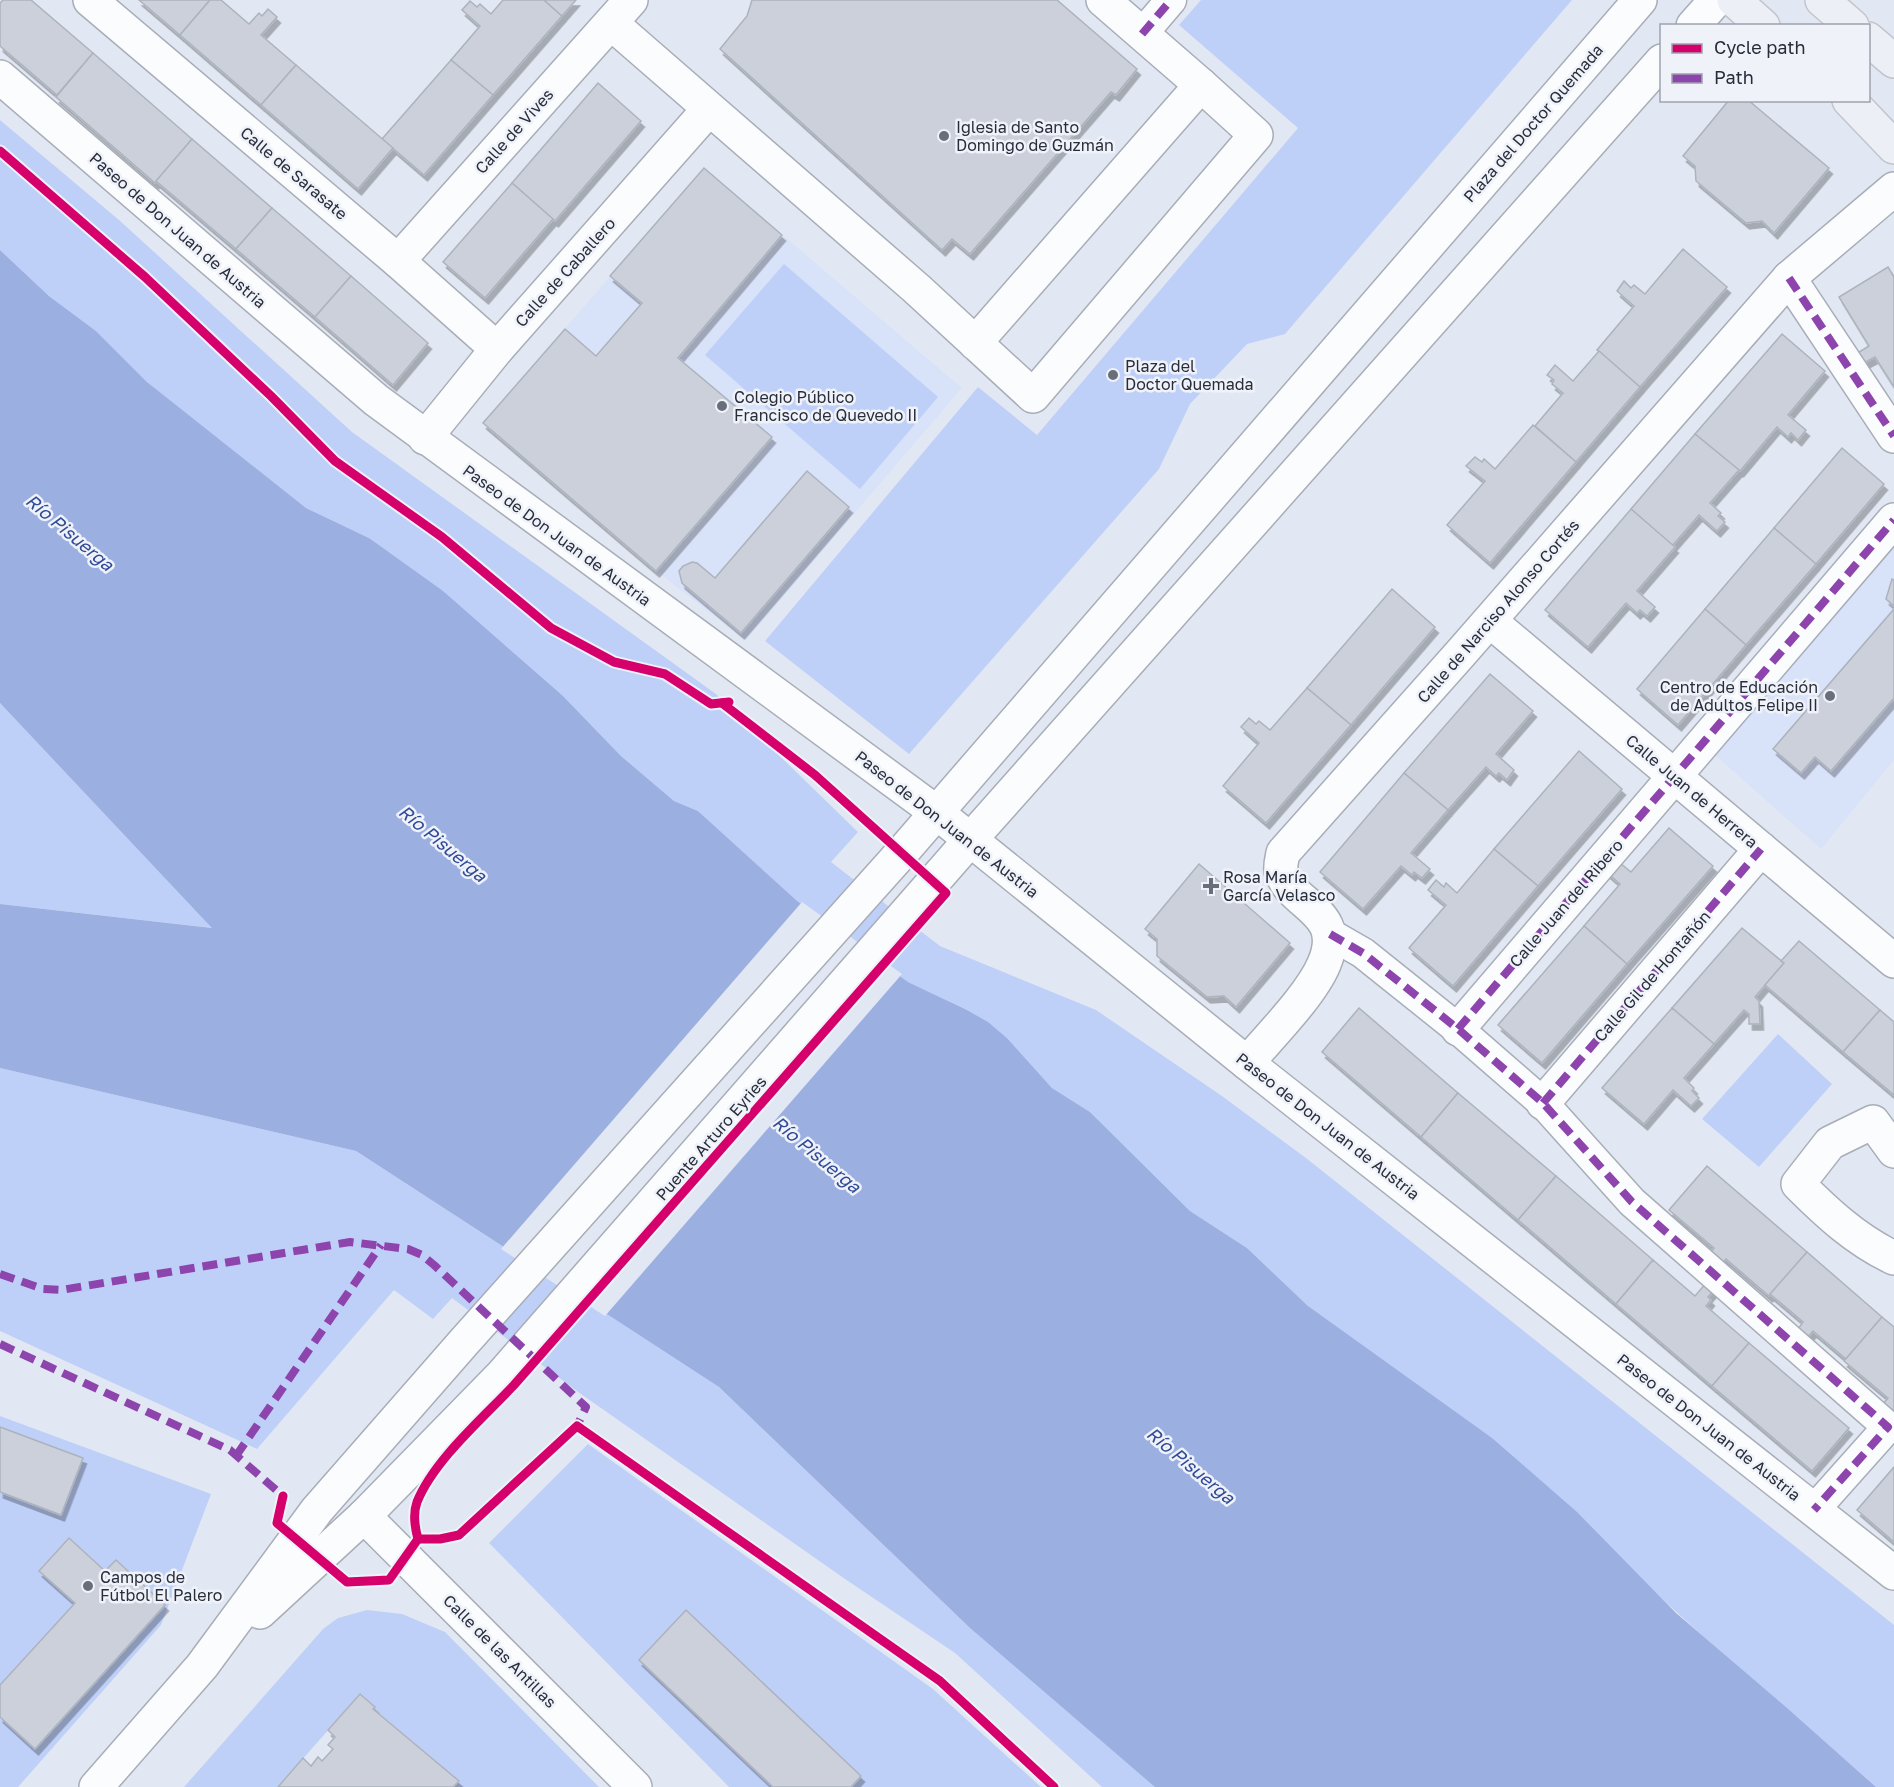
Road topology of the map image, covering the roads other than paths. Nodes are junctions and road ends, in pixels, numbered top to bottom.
1 (90, 0) edge
2 (1104, 0) edge
3 (1171, 0) edge
4 (1640, 0) edge
5 (1716, 0) edge
6 (1734, 0) edge
7 (1822, 0) edge
8 (621, 11) edge
9 (1695, 24) edge
10 (1761, 24) edge
11 (1850, 24) edge
12 (1142, 34) junction
13 (1870, 40) edge
14 (1894, 61) edge
15 (1660, 63) edge
16 (0, 77) edge
17 (1201, 85) junction
18 (1851, 102) edge
19 (709, 109) junction
20 (1894, 147) edge
21 (1894, 189) edge
22 (398, 261) junction
23 (1790, 278) junction
24 (975, 343) junction
25 (497, 349) junction
26 (1894, 436) edge
27 (425, 438) junction
28 (1894, 520) edge
29 (1490, 621) junction
30 (1675, 776) junction
31 (936, 812) junction
32 (970, 840) junction
33 (1761, 849) junction
34 (1330, 934) junction
35 (1894, 961) edge
36 (1458, 1029) junction
37 (1247, 1063) junction
38 (1543, 1103) junction
39 (1894, 1151) edge
40 (1894, 1258) edge
41 (1814, 1510) junction
42 (364, 1516) junction
43 (1894, 1573) edge
44 (202, 1666) junction
45 (96, 1787) edge
46 (635, 1787) edge

1 - 22 street, Calle de Sarasate
2 - 12 street
3 - 12 street
4 - 31 street, Plaza del Doctor Quemada
5 - 9 street
6 - 10 main road
7 - 11 main road
8 - 19 street
8 - 22 street, Calle de Vives
12 - 17 street
13 - 14 main road
15 - 32 street
16 - 27 street, Paseo de Don Juan de Austria
17 - 24 street
17 - 24 street
18 - 20 main road
19 - 24 street
19 - 25 street, Calle de Caballero
21 - 23 street, Calle de Narciso Alonso Cortés
22 - 25 street, Calle de Sarasate
23 - 26 street
23 - 29 street, Calle de Narciso Alonso Cortés
25 - 27 street, Calle de Caballero
27 - 31 street, Paseo de Don Juan de Austria
28 - 30 street, Calle Juan del Ribero
29 - 30 street, Calle Juan de Herrera
29 - 34 street, Calle de Narciso Alonso Cortés
30 - 33 street, Calle Juan de Herrera
30 - 36 street, Calle Juan del Ribero
31 - 32 street, Paseo de Don Juan de Austria
31 - 44 street, Plaza del Doctor Quemada
32 - 37 street, Paseo de Don Juan de Austria
32 - 42 street, Puente Arturo Eyries
33 - 35 street, Calle Juan de Herrera
33 - 38 street, Calle Gil de Hontañón
34 - 36 street
34 - 37 street
36 - 38 street
37 - 41 street, Paseo de Don Juan de Austria
38 - 41 street
39 - 40 street
41 - 43 street, Paseo de Don Juan de Austria
42 - 44 street, Puente Arturo Eyries
42 - 46 street, Calle de las Antillas
44 - 45 street

